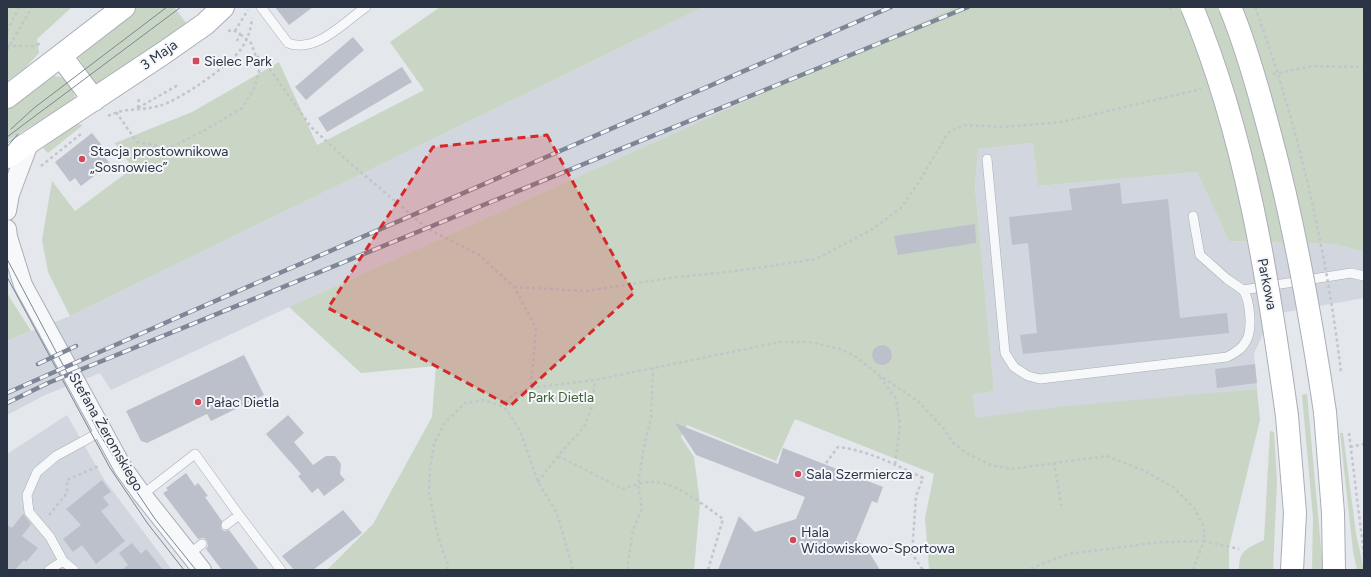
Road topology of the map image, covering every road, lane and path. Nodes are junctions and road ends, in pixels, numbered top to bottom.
1 (19, 7) edge
2 (32, 7) edge
3 (124, 7) edge
4 (223, 7) edge
5 (252, 7) edge
6 (366, 7) edge
7 (1170, 7) edge
8 (1230, 7) edge
9 (257, 10) edge
10 (1182, 11) edge
11 (7, 30) edge
12 (234, 31) junction
13 (240, 34) junction
14 (223, 35) dead end
15 (247, 39) junction
16 (237, 41) dead end
17 (8, 48) edge
18 (53, 49) junction
19 (257, 56) junction
20 (178, 85) dead end
21 (1199, 86) dead end
22 (1201, 94) dead end
23 (7, 97) edge
24 (138, 98) dead end
25 (138, 108) junction
26 (99, 109) junction
27 (116, 112) junction
28 (1062, 122) dead end
29 (87, 129) dead end
30 (30, 141) junction
31 (7, 157) edge
32 (987, 159) dead end
33 (38, 170) dead end
34 (7, 211) edge
35 (1193, 216) dead end
36 (7, 229) edge
37 (7, 271) edge
38 (1364, 276) edge
39 (23, 284) junction
40 (514, 287) junction
41 (1243, 290) junction
42 (653, 368) junction
43 (879, 375) junction
44 (595, 380) junction
45 (531, 388) junction
46 (501, 406) junction
47 (1348, 427) dead end
48 (102, 431) junction
49 (1364, 444) edge
50 (1350, 447) junction
51 (558, 456) junction
52 (1054, 462) junction
53 (826, 463) dead end
54 (895, 465) junction
55 (100, 466) dead end
56 (538, 482) junction
57 (638, 484) junction
58 (142, 495) junction
59 (1062, 510) dead end
60 (1333, 513) junction
61 (239, 515) junction
62 (226, 525) dead end
63 (40, 526) junction
64 (1363, 540) edge
65 (1204, 541) junction
66 (1239, 549) dead end
67 (1364, 555) edge
68 (63, 561) junction
69 (49, 570) edge
70 (74, 570) edge
71 (202, 570) edge
72 (282, 570) edge
73 (448, 570) edge
74 (572, 570) edge
75 (627, 570) edge
76 (708, 570) edge
77 (923, 570) edge
78 (1027, 570) edge
79 (1192, 570) edge
80 (1292, 570) edge
81 (1334, 570) edge
82 (1348, 570) edge

1 - 11 path
2 - 17 path
3 - 18 street
4 - 26 street, 3 Maja
5 - 12 path
6 - 9 lane
7 - 10 path, bridge
8 - 60 street, bridge
9 - 15 path
10 - 80 street, Parkowa, bridge
12 - 13 path
12 - 14 path
13 - 15 path
13 - 16 path
15 - 19 path
15 - 25 path
17 - 18 path
18 - 23 street
18 - 26 street
19 - 27 path
19 - 40 path
20 - 25 path
21 - 22 path
24 - 25 path
25 - 27 path
26 - 27 path
26 - 30 street, 3 Maja
28 - 40 path
29 - 33 path
30 - 31 street, 3 Maja
30 - 34 street
32 - 41 lane
35 - 41 lane
36 - 39 street, Stefana Żeromskiego
37 - 39 street, Stefana Żeromskiego
38 - 41 lane
39 - 48 street, Stefana Żeromskiego
40 - 45 path
42 - 43 path
42 - 44 path
42 - 57 path
43 - 52 path
43 - 54 path
44 - 45 path
44 - 51 path
45 - 46 path
46 - 56 path
46 - 73 path
47 - 50 path
48 - 58 street, Stefana Żeromskiego
48 - 63 lane
49 - 50 path
50 - 64 path
51 - 56 path
51 - 57 path
52 - 59 path
52 - 65 path
53 - 54 path
54 - 77 path
55 - 63 path
56 - 74 path
57 - 75 path
57 - 76 path
58 - 61 lane
58 - 71 street, Stefana Żeromskiego
60 - 81 street
60 - 82 street
61 - 62 lane
61 - 72 lane
63 - 68 lane
64 - 67 path
65 - 66 path
65 - 78 path
65 - 79 path
68 - 69 lane
68 - 70 lane

